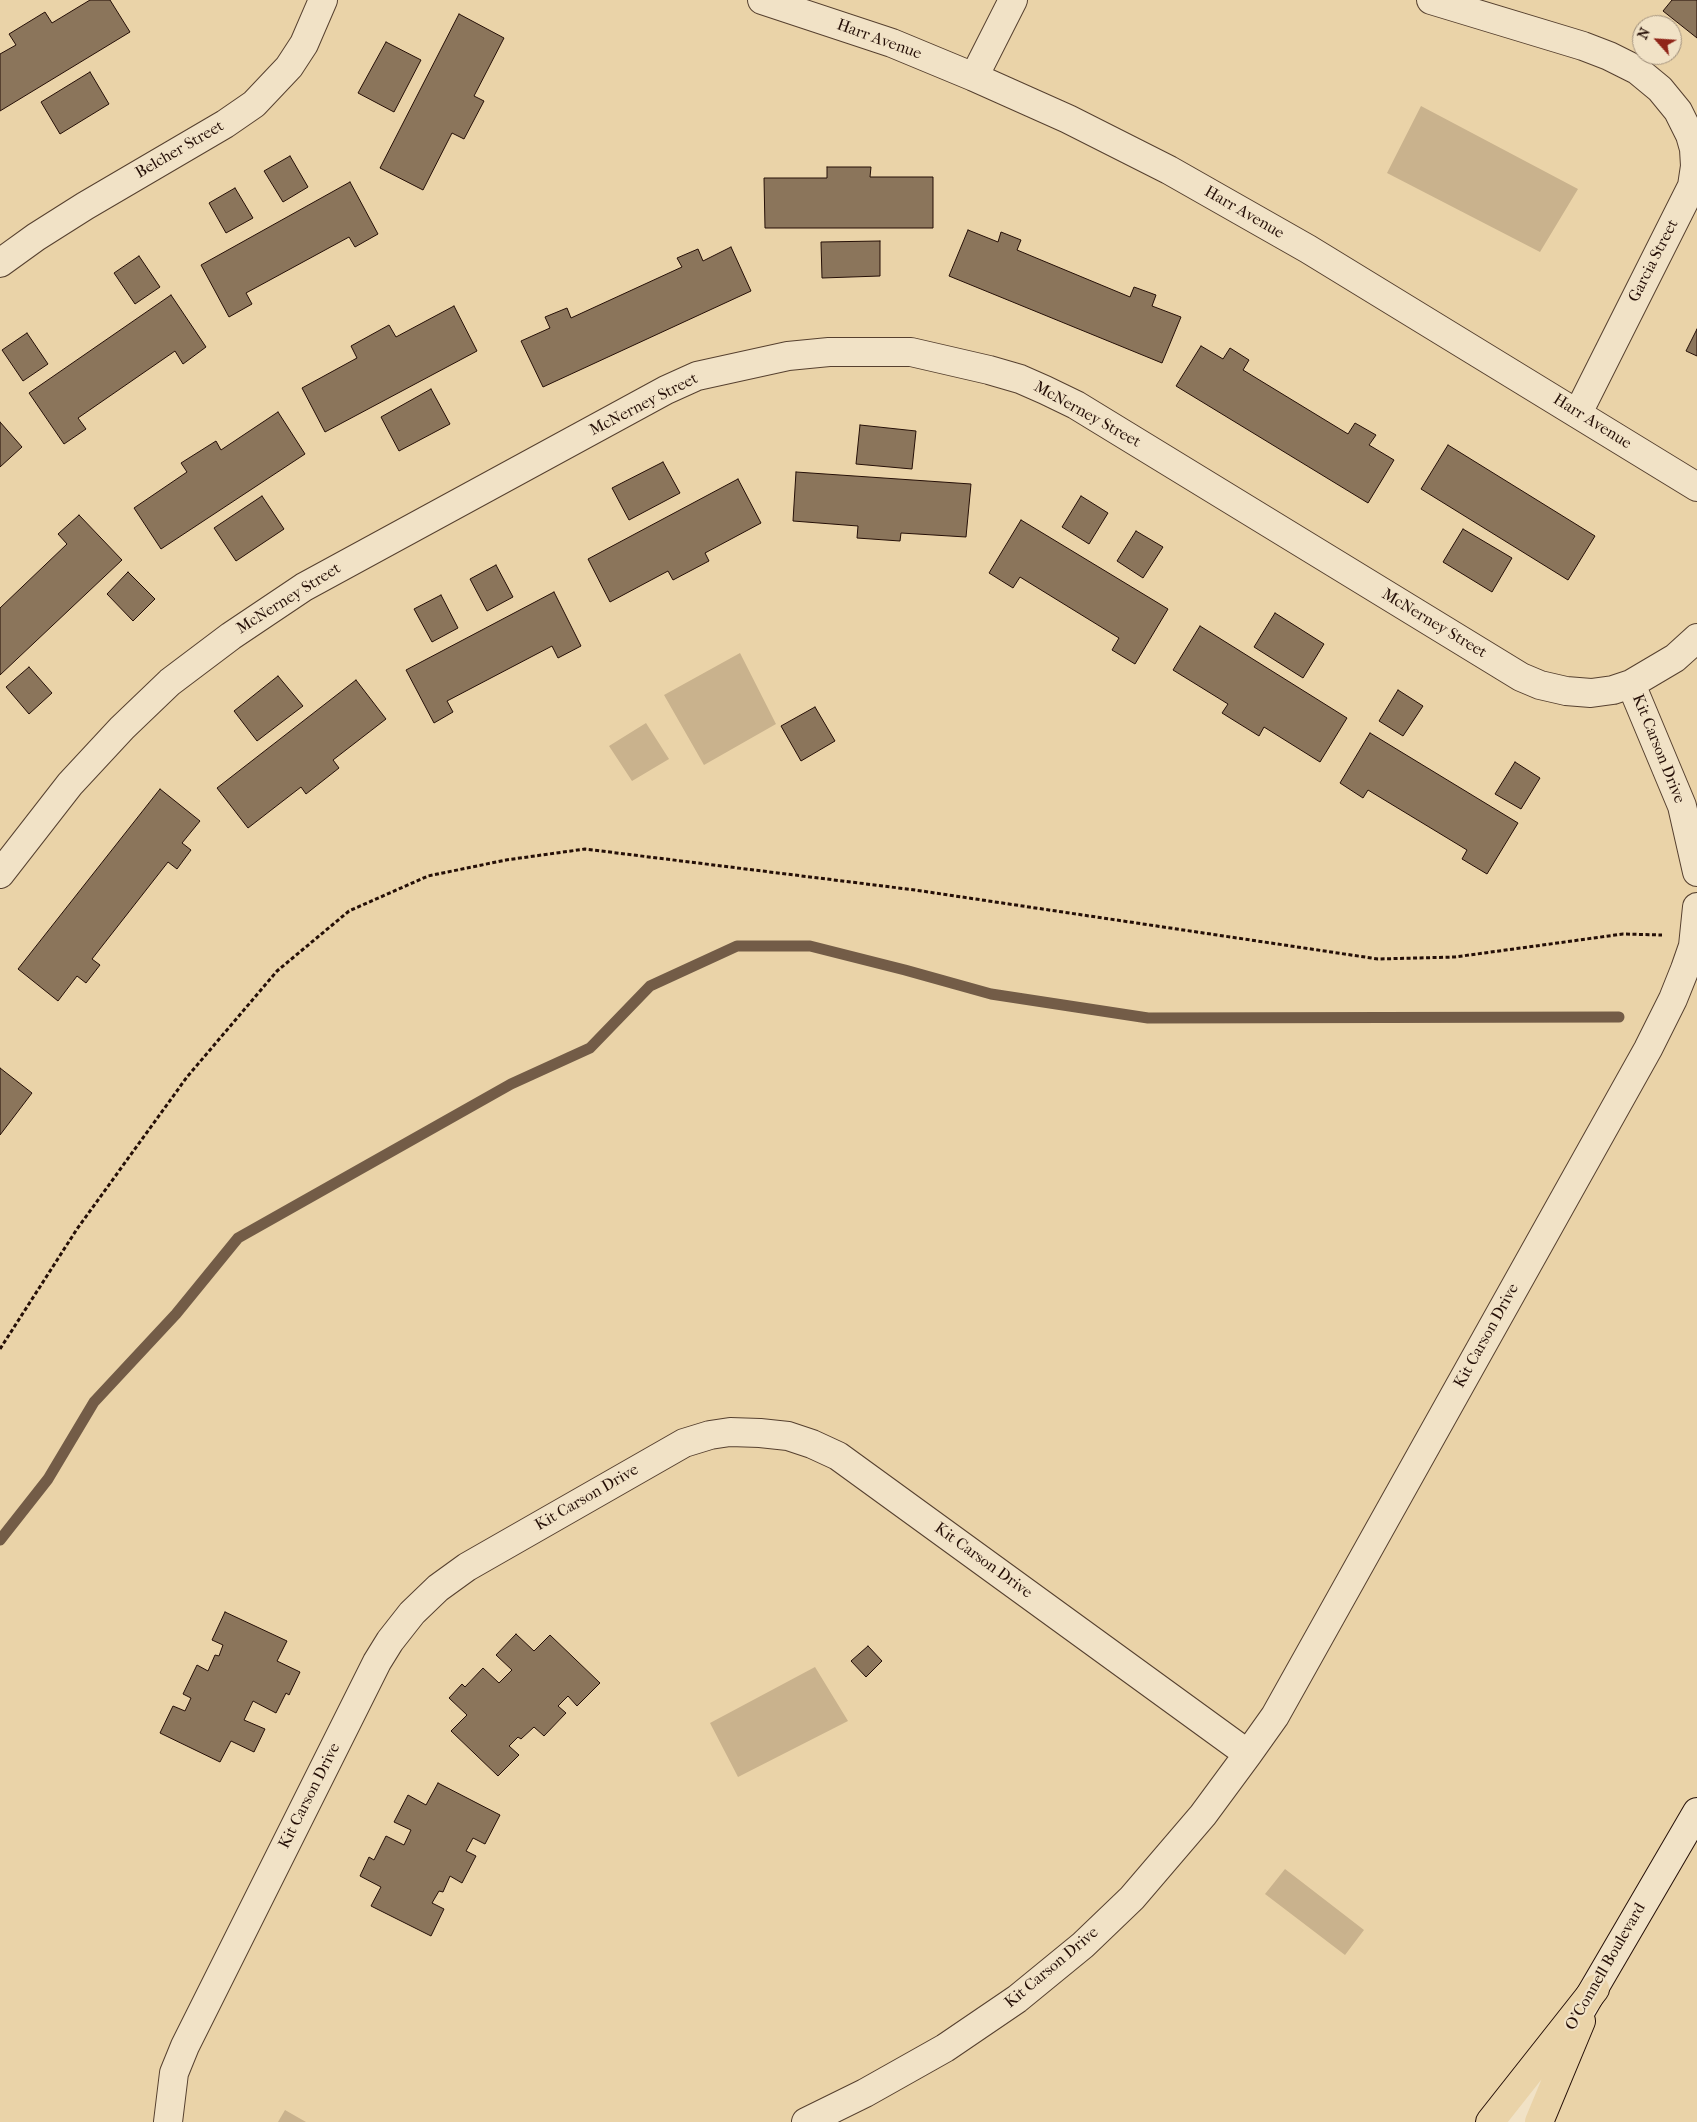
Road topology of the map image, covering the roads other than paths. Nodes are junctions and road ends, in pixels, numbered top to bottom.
1 (323, 0) edge
2 (762, 0) edge
3 (1013, 0) edge
4 (1431, 0) edge
5 (974, 77) junction
6 (0, 263) edge
7 (1578, 413) junction
8 (1697, 487) edge
9 (1697, 638) edge
10 (1631, 684) junction
11 (1697, 872) edge
12 (0, 874) edge
13 (1697, 907) edge
14 (1248, 1754) junction
15 (1697, 1812) edge
16 (1594, 1989) junction
17 (168, 2122) edge
18 (806, 2122) edge
19 (1490, 2122) edge
20 (1514, 2122) edge
21 (1539, 2122) edge

1 - 6 street, Belcher Street
2 - 5 street, Harr Avenue
3 - 5 street
4 - 7 street, Garcia Street
5 - 7 street, Harr Avenue
7 - 8 street, Harr Avenue
9 - 10 street, McNerney Street
10 - 11 street, Kit Carson Drive
10 - 12 street, McNerney Street
13 - 14 street, Kit Carson Drive
14 - 17 street, Kit Carson Drive
14 - 18 street, Kit Carson Drive
15 - 16 street, O'Connell Boulevard
16 - 19 highway
16 - 20 street, O'Connell Boulevard
16 - 21 highway

